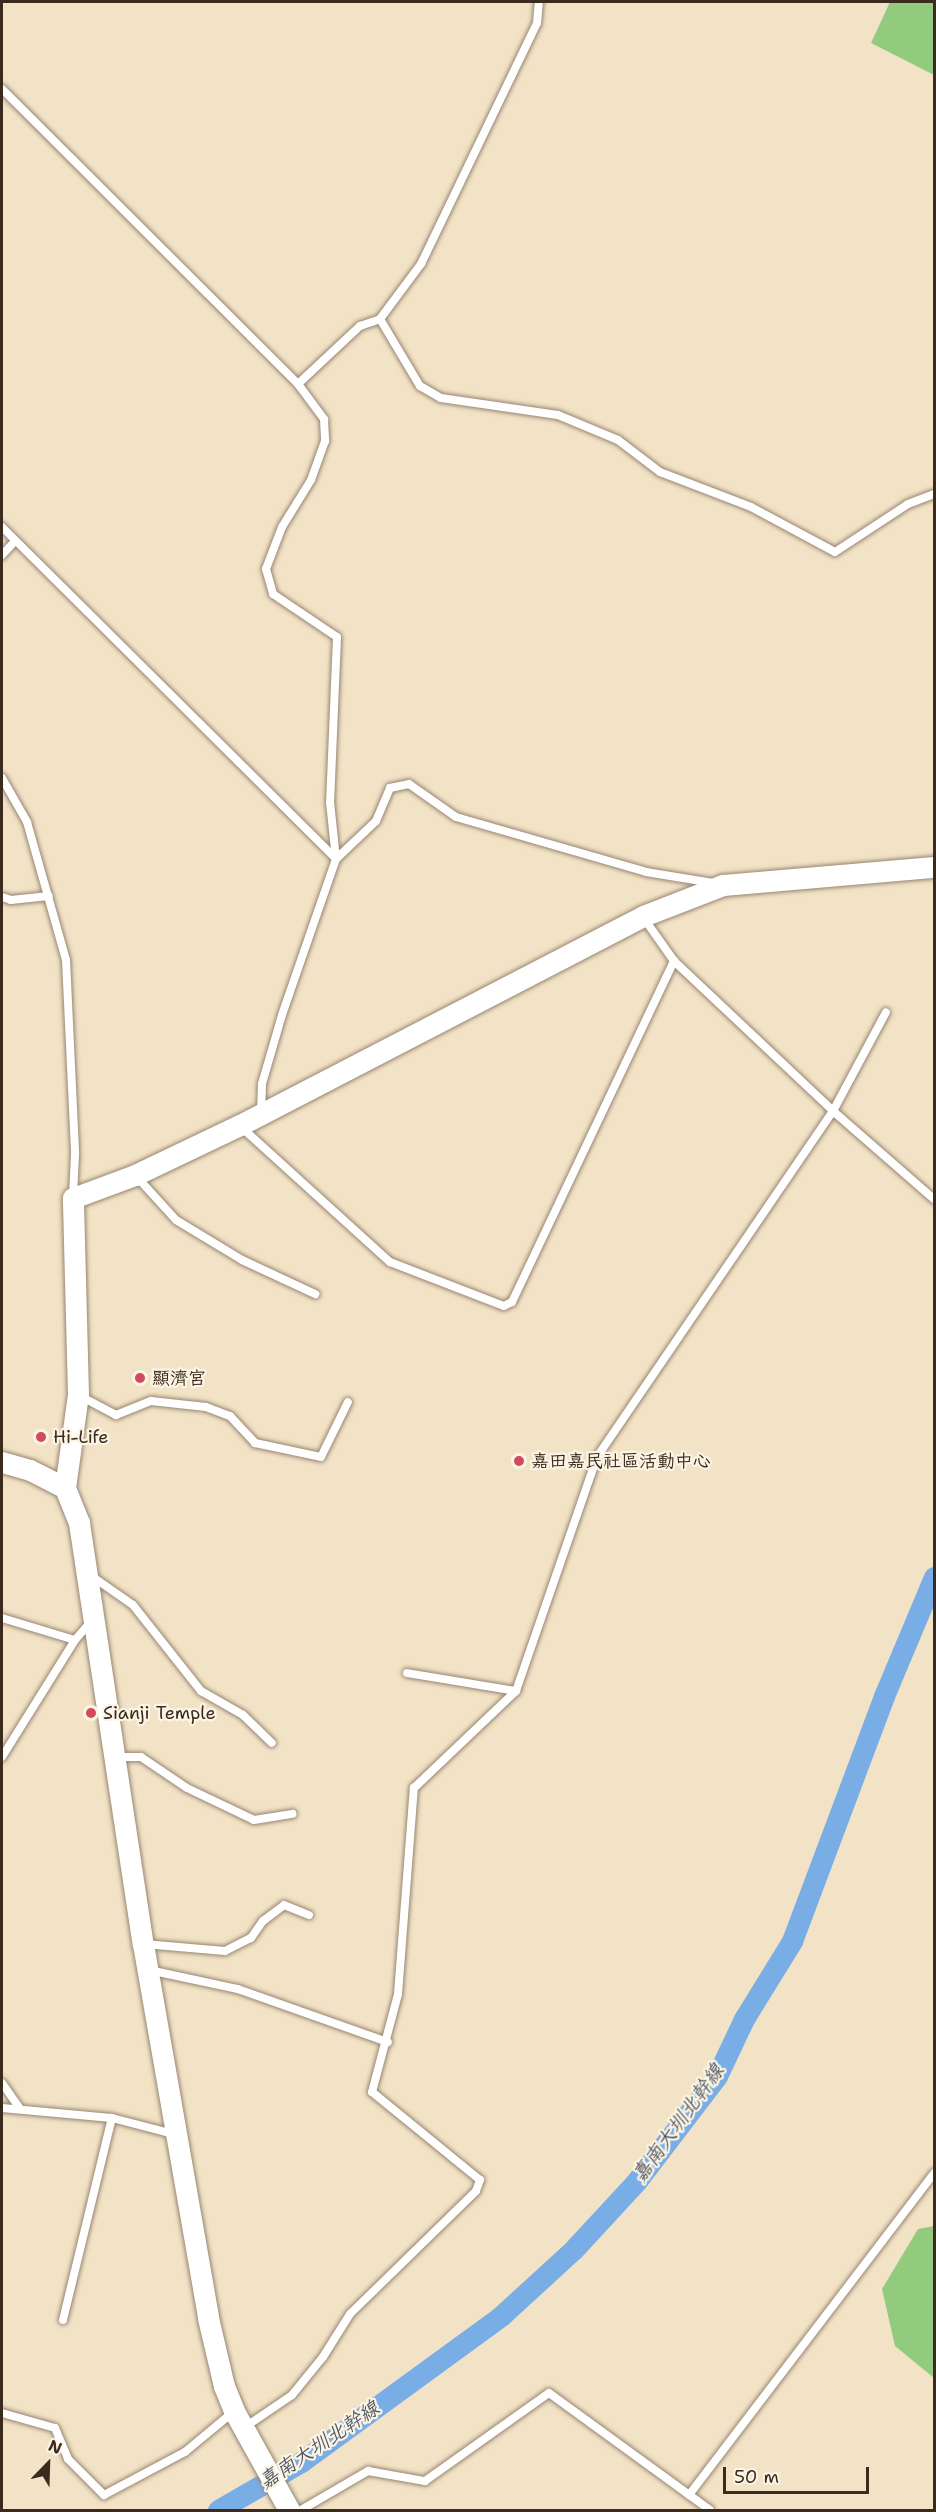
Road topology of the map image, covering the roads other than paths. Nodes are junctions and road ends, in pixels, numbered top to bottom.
1 (539, 2) edge
2 (2, 89) edge
3 (380, 319) junction
4 (298, 384) junction
5 (934, 494) edge
6 (2, 527) edge
7 (15, 541) junction
8 (2, 555) edge
9 (2, 778) edge
10 (336, 859) junction
11 (934, 867) edge
12 (723, 885) junction
13 (49, 896) junction
14 (2, 897) edge
15 (643, 916) junction
16 (674, 961) junction
17 (886, 1012) dead end
18 (833, 1111) junction
19 (261, 1114) junction
20 (240, 1125) junction
21 (135, 1175) junction
22 (73, 1198) junction
23 (934, 1198) edge
24 (315, 1293) dead end
25 (78, 1394) junction
26 (348, 1402) dead end
27 (2, 1462) edge
28 (65, 1488) junction
29 (89, 1574) junction
30 (2, 1618) edge
31 (94, 1618) junction
32 (75, 1640) junction
33 (407, 1673) dead end
34 (516, 1691) junction
35 (272, 1743) dead end
36 (2, 1757) edge
37 (115, 1757) junction
38 (293, 1814) dead end
39 (309, 1915) dead end
40 (143, 1944) junction
41 (147, 1969) junction
42 (388, 2042) junction
43 (2, 2083) edge
44 (2, 2108) edge
45 (19, 2108) junction
46 (112, 2118) junction
47 (174, 2134) junction
48 (934, 2173) edge
49 (63, 2320) dead end
50 (2, 2413) edge
51 (242, 2426) junction
52 (688, 2495) junction
53 (292, 2508) edge
54 (710, 2511) edge

1 - 3 lane
2 - 4 lane
3 - 4 lane
3 - 5 lane
4 - 10 lane
6 - 7 lane
7 - 8 lane
7 - 10 lane
9 - 13 lane
10 - 12 lane
10 - 19 lane
11 - 12 street
12 - 15 street
13 - 14 lane
13 - 22 lane
15 - 16 lane
15 - 19 street
16 - 18 lane
16 - 20 lane
17 - 18 lane
18 - 23 lane
18 - 34 lane
19 - 20 street
20 - 21 street
21 - 22 street
21 - 24 lane
22 - 25 street
25 - 26 lane
25 - 28 street
27 - 28 street
28 - 29 street
29 - 31 street
29 - 35 lane
30 - 32 lane
31 - 32 lane
31 - 37 street
32 - 36 lane
33 - 34 lane
34 - 42 lane
37 - 38 lane
37 - 40 street
39 - 40 lane
40 - 41 street
41 - 42 lane
41 - 47 street
42 - 51 lane
43 - 45 lane
44 - 45 lane
45 - 46 lane
46 - 47 lane
46 - 49 lane
47 - 51 street
48 - 52 lane
50 - 51 lane
51 - 53 street
52 - 53 lane
52 - 54 lane

